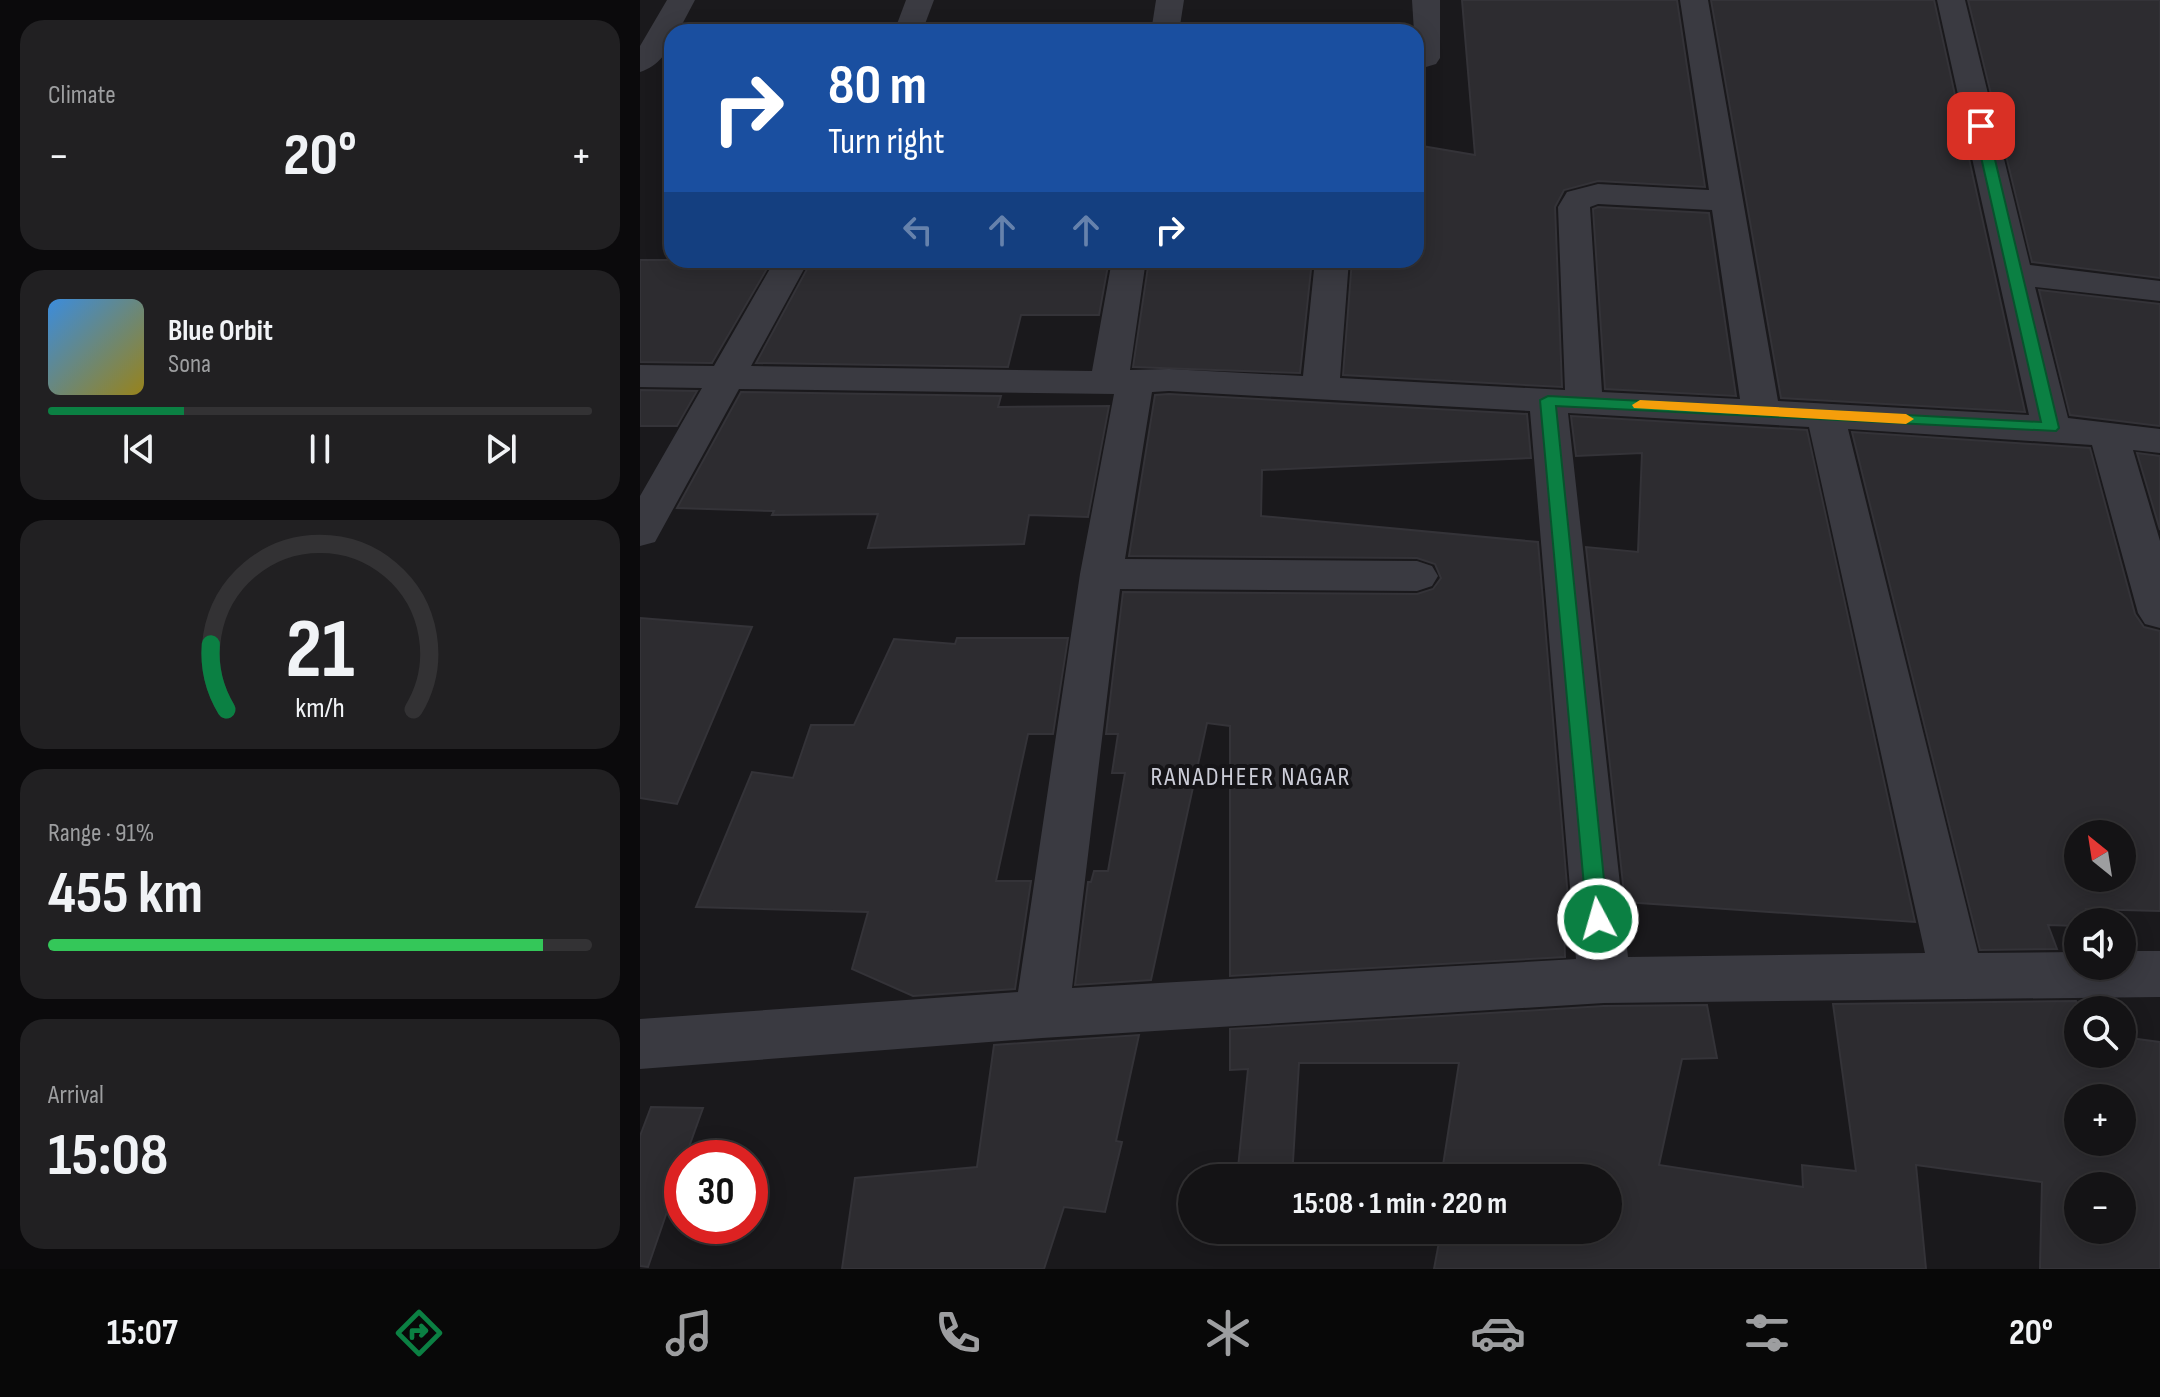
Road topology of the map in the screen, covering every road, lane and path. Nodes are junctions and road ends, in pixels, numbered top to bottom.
1 (681, 0) edge
2 (920, 0) edge
3 (1170, 0) edge
4 (1426, 0) edge
5 (1694, 0) edge
6 (1951, 0) edge
7 (668, 24) edge
8 (911, 24) edge
9 (1166, 24) edge
10 (664, 32) edge
11 (1426, 58) dead end
12 (640, 63) edge
13 (1727, 201) junction
14 (788, 268) edge
15 (1129, 268) edge
16 (1331, 268) edge
17 (2015, 274) junction
18 (2160, 291) edge
19 (640, 376) edge
20 (729, 377) junction
21 (1122, 382) junction
22 (1321, 388) junction
23 (1566, 401) junction
24 (1761, 412) junction
25 (1825, 415) junction
26 (2051, 428) junction
27 (2109, 435) junction
28 (2160, 441) edge
29 (640, 532) edge
30 (1101, 574) junction
31 (1417, 576) dead end
32 (2160, 613) edge
33 (2160, 974) edge
34 (1957, 977) junction
35 (1604, 980) junction
36 (1042, 1014) junction
37 (640, 1044) edge

1 - 7 street
2 - 8 street
3 - 9 street
4 - 11 street
5 - 13 street
6 - 17 street
10 - 12 street
13 - 23 street
13 - 24 street
14 - 20 street
15 - 21 street
16 - 22 street
17 - 18 street
17 - 26 street
19 - 20 street
20 - 21 street
20 - 29 street
21 - 22 street
21 - 30 street
22 - 23 street
23 - 24 street
23 - 35 street
24 - 25 street
25 - 26 street
25 - 34 street
26 - 27 street
27 - 28 street
27 - 32 street
30 - 31 street
30 - 36 street
33 - 34 street
34 - 35 street
35 - 36 street
36 - 37 street

